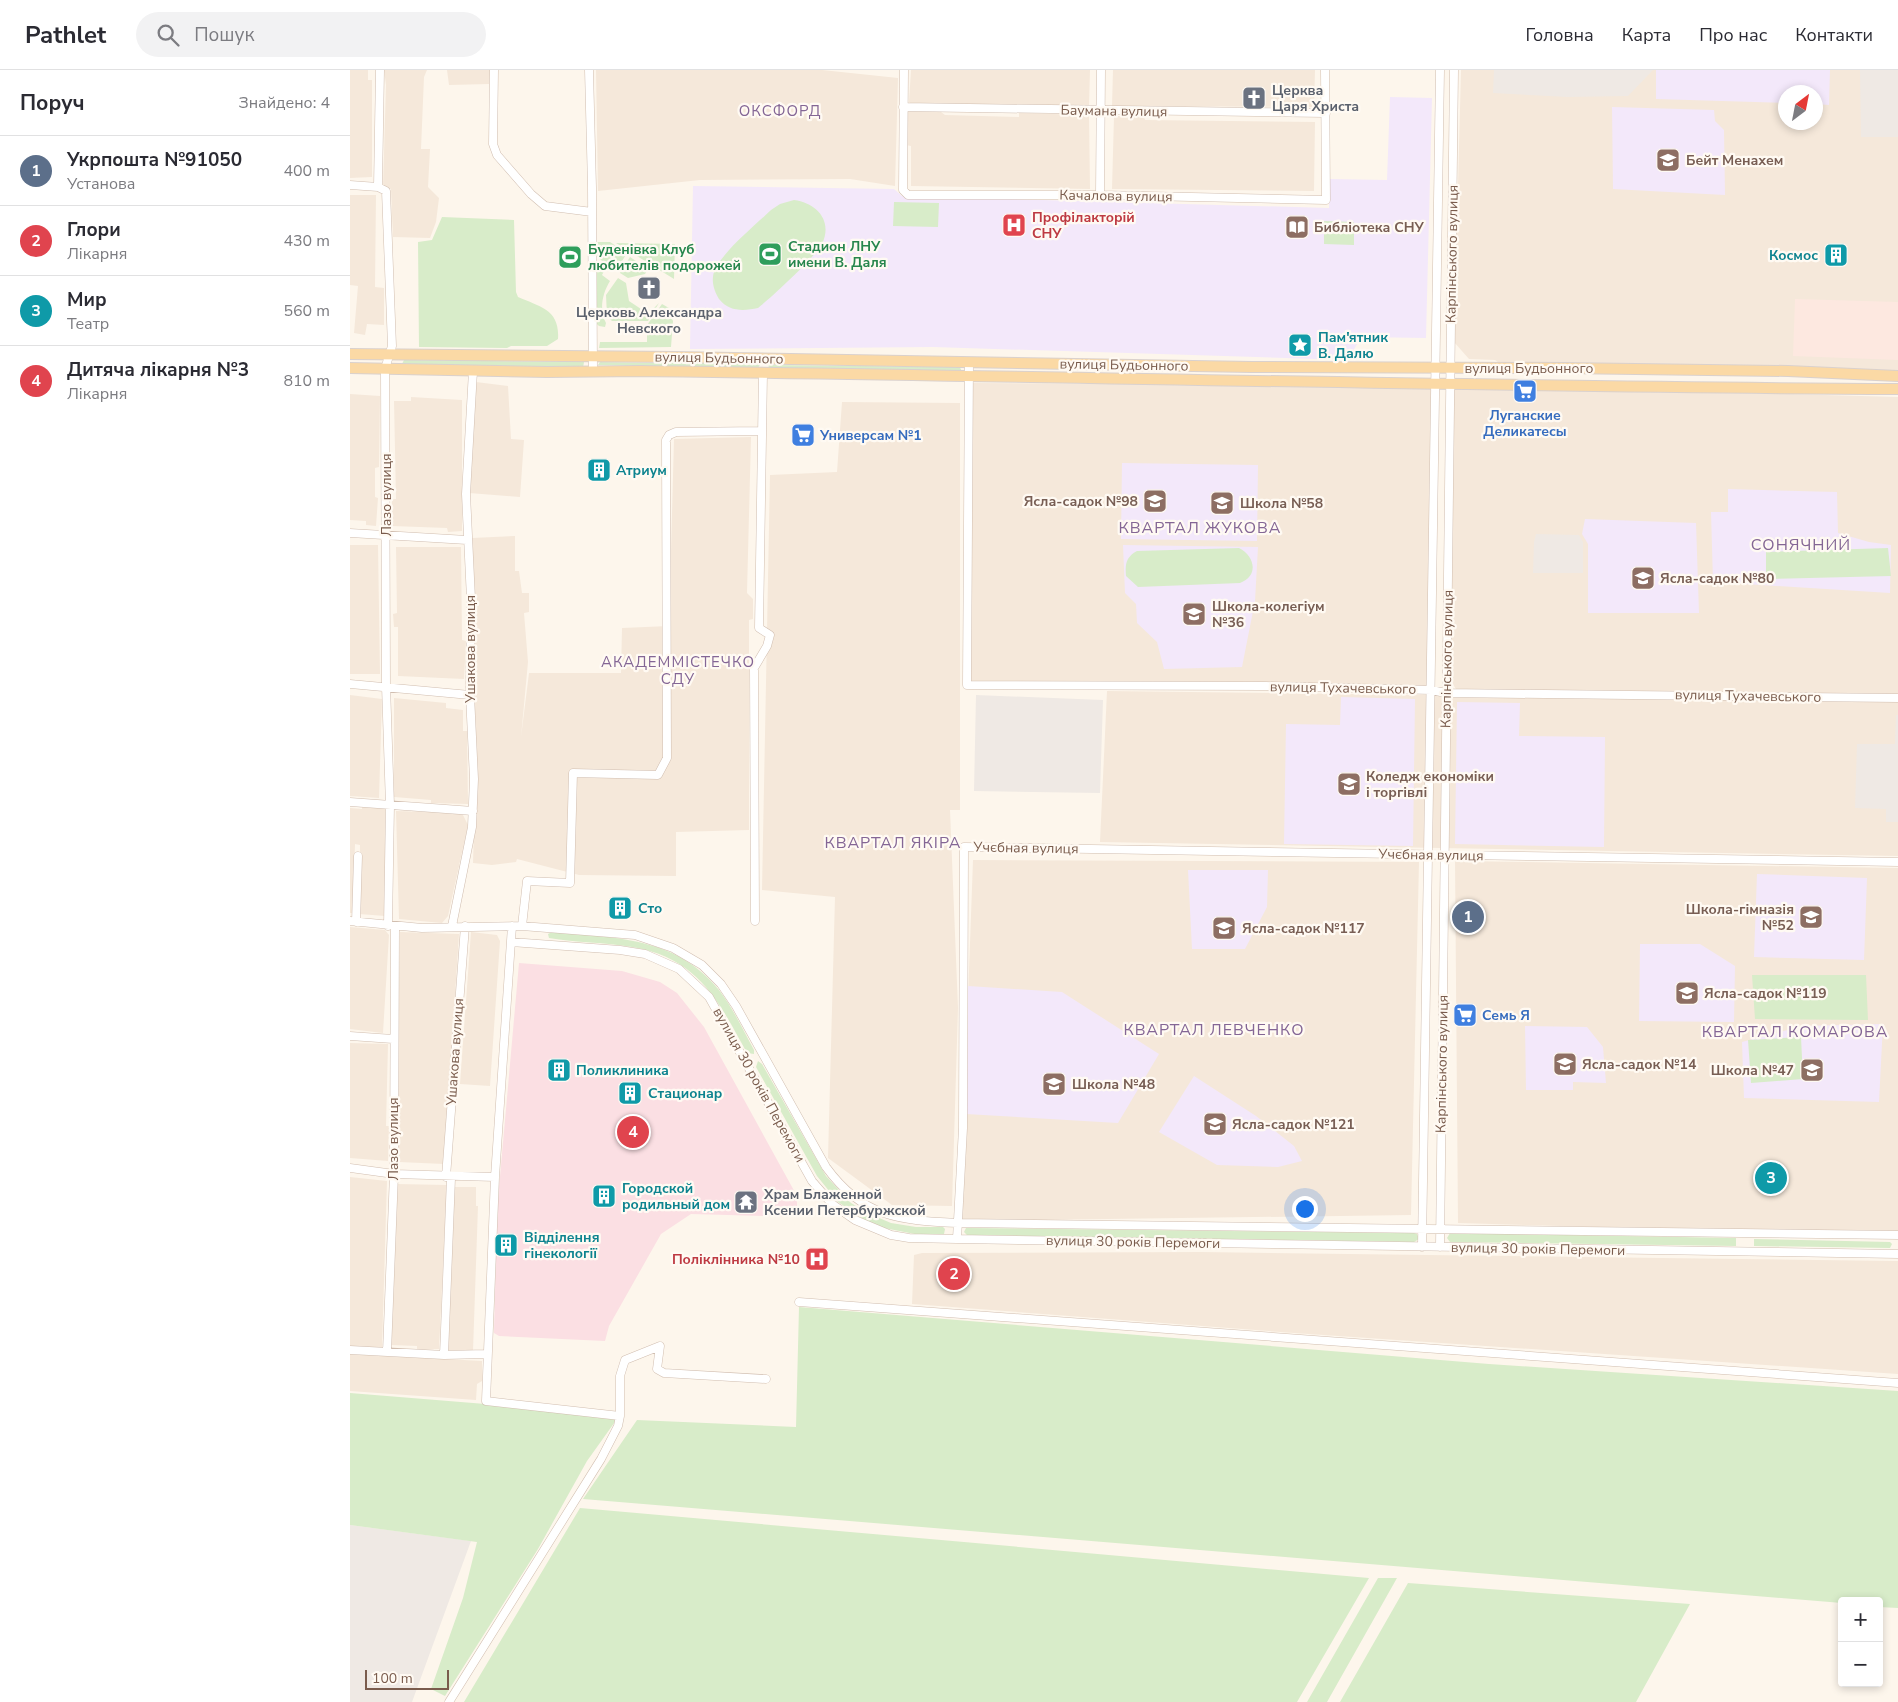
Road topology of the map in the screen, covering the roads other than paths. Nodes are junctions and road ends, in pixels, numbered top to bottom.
1 (380, 70) edge
2 (494, 70) edge
3 (588, 70) edge
4 (904, 70) edge
5 (1101, 70) edge
6 (1325, 70) edge
7 (1440, 70) edge
8 (1454, 70) edge
9 (903, 107) junction
10 (1101, 112) junction
11 (1326, 113) junction
12 (350, 185) edge
13 (378, 187) junction
14 (1100, 195) junction
15 (592, 212) junction
16 (350, 354) edge
17 (389, 355) junction
18 (594, 357) junction
19 (764, 358) junction
20 (969, 363) junction
21 (350, 368) edge
22 (1436, 368) junction
23 (1450, 368) junction
24 (385, 369) junction
25 (473, 371) junction
26 (593, 371) junction
27 (763, 373) junction
28 (969, 376) junction
29 (1898, 376) edge
30 (1435, 385) junction
31 (1450, 385) junction
32 (1898, 389) edge
33 (761, 431) junction
34 (350, 533) edge
35 (387, 537) junction
36 (468, 540) junction
37 (350, 684) edge
38 (386, 686) junction
39 (1431, 690) junction
40 (1446, 693) junction
41 (470, 695) junction
42 (1898, 698) edge
43 (350, 802) edge
44 (390, 805) junction
45 (473, 810) junction
46 (1428, 855) junction
47 (1444, 855) junction
48 (358, 856) dead end
49 (1898, 862) edge
50 (755, 921) dead end
51 (353, 922) edge
52 (391, 926) junction
53 (452, 926) junction
54 (464, 926) junction
55 (512, 926) junction
56 (522, 926) junction
57 (511, 942) junction
58 (350, 1036) edge
59 (393, 1039) junction
60 (350, 1168) edge
61 (394, 1174) junction
62 (448, 1177) junction
63 (495, 1177) junction
64 (958, 1223) junction
65 (1422, 1229) junction
66 (1440, 1229) junction
67 (1898, 1235) edge
68 (957, 1239) junction
69 (1422, 1247) junction
70 (1440, 1247) junction
71 (1898, 1254) edge
72 (799, 1302) dead end
73 (350, 1350) edge
74 (387, 1352) junction
75 (486, 1354) junction
76 (444, 1355) junction
77 (766, 1379) dead end
78 (1898, 1383) edge
79 (620, 1416) junction
80 (449, 1702) edge

1 - 13 street, Лазо вулиця
2 - 15 street
3 - 15 street
4 - 9 street
5 - 10 street
6 - 11 street
7 - 22 street, Карпінського вулиця
8 - 23 street, Карпінського вулиця
9 - 10 street, Баумана вулиця
9 - 14 street, Качалова вулиця
10 - 11 street, Баумана вулиця
10 - 14 street
11 - 14 street, Качалова вулиця
12 - 13 street
13 - 17 street, Лазо вулиця
15 - 18 street
16 - 17 main road, вулиця Будьонного
17 - 18 main road, вулиця Будьонного
17 - 24 street, Лазо вулиця
18 - 19 main road, вулиця Будьонного
18 - 26 street
19 - 20 main road, вулиця Будьонного
19 - 27 main road
20 - 22 main road, вулиця Будьонного
20 - 28 street
21 - 24 main road, вулиця Будьонного
22 - 23 main road, вулиця Будьонного
22 - 30 street, Карпінського вулиця
23 - 29 main road, вулиця Будьонного
23 - 31 street, Карпінського вулиця
24 - 25 main road, вулиця Будьонного
24 - 35 street, Лазо вулиця
25 - 26 main road, вулиця Будьонного
25 - 36 street, Ушакова вулиця
26 - 27 main road, вулиця Будьонного
27 - 28 main road, вулиця Будьонного
27 - 33 street
28 - 30 main road, вулиця Будьонного
28 - 39 street, вулиця Тухачевського
30 - 31 main road, вулиця Будьонного
30 - 39 street, Карпінського вулиця
31 - 32 main road, вулиця Будьонного
31 - 40 street, Карпінського вулиця
33 - 50 street
33 - 56 street
34 - 35 street
35 - 36 street
35 - 38 street, Лазо вулиця
36 - 41 street, Ушакова вулиця
37 - 38 street
38 - 41 street
38 - 44 street, Лазо вулиця
39 - 40 street, вулиця Тухачевського
39 - 46 street, Карпінського вулиця
40 - 42 street, вулиця Тухачевського
40 - 47 street, Карпінського вулиця
41 - 45 street, Ушакова вулиця
43 - 44 street
44 - 45 street
44 - 52 street, Лазо вулиця
45 - 53 street, Ушакова вулиця
46 - 47 street, Учєбная вулиця
46 - 64 street, Учєбная вулиця
46 - 65 street, Карпінського вулиця
47 - 49 street, Учєбная вулиця
47 - 66 street, Карпінського вулиця
48 - 51 street
51 - 52 street, вулиця 30 років Перемоги
52 - 53 street, вулиця 30 років Перемоги
52 - 59 street, Лазо вулиця
53 - 54 street, вулиця 30 років Перемоги
54 - 55 street, вулиця 30 років Перемоги
54 - 62 street, Ушакова вулиця
55 - 56 street, вулиця 30 років Перемоги
55 - 57 street
56 - 64 street, вулиця 30 років Перемоги
57 - 63 street
57 - 68 street, вулиця 30 років Перемоги
58 - 59 street
59 - 61 street, Лазо вулиця
60 - 61 street
61 - 62 street
61 - 74 street, Лазо вулиця
62 - 63 street
62 - 76 street, Ушакова вулиця
63 - 75 street
64 - 65 street, вулиця 30 років Перемоги
64 - 68 street
65 - 66 street, вулиця 30 років Перемоги
65 - 69 street, Карпінського вулиця
66 - 67 street, вулиця 30 років Перемоги
66 - 70 street, Карпінського вулиця
68 - 69 street, вулиця 30 років Перемоги
69 - 70 street, вулиця 30 років Перемоги
70 - 71 street, вулиця 30 років Перемоги
72 - 78 street
73 - 74 street
74 - 76 street
75 - 76 street
75 - 79 street
77 - 79 street
79 - 80 street

